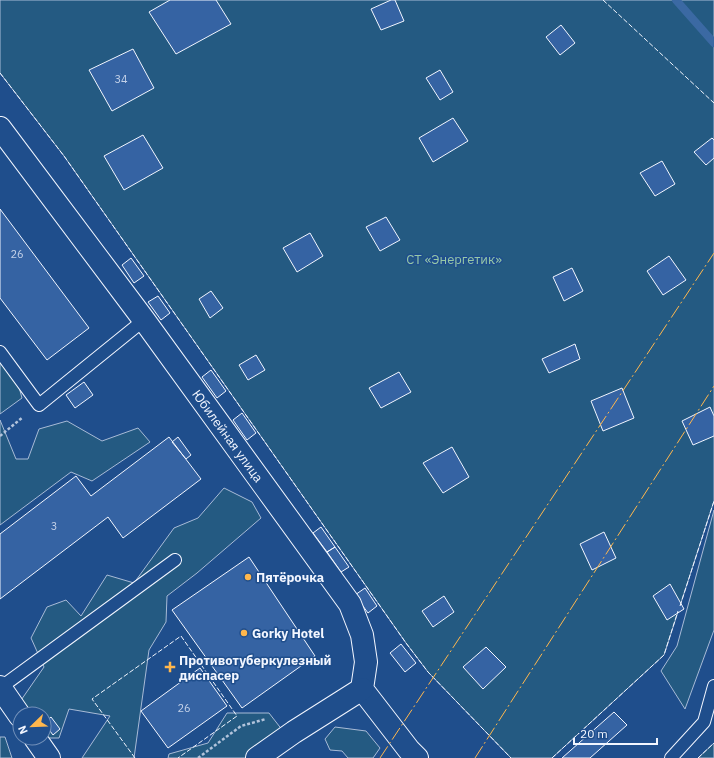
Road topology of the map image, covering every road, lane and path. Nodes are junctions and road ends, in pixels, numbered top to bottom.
1 (0, 128) edge
2 (144, 320) junction
3 (0, 352) edge
4 (39, 404) junction
5 (0, 436) edge
6 (175, 560) dead end
7 (714, 686) edge
8 (0, 688) edge
9 (362, 689) junction
10 (13, 706) edge
11 (268, 719) dead end
12 (41, 746) edge
13 (49, 758) edge
14 (198, 758) edge
15 (257, 758) edge
16 (417, 758) edge
17 (671, 758) edge

1 - 2 street, Юбилейная улица
2 - 4 lane
2 - 9 street, Юбилейная улица
3 - 4 lane
4 - 5 path
6 - 8 lane
7 - 17 lane
8 - 10 street
9 - 15 street
9 - 16 street
11 - 14 path
12 - 13 street

